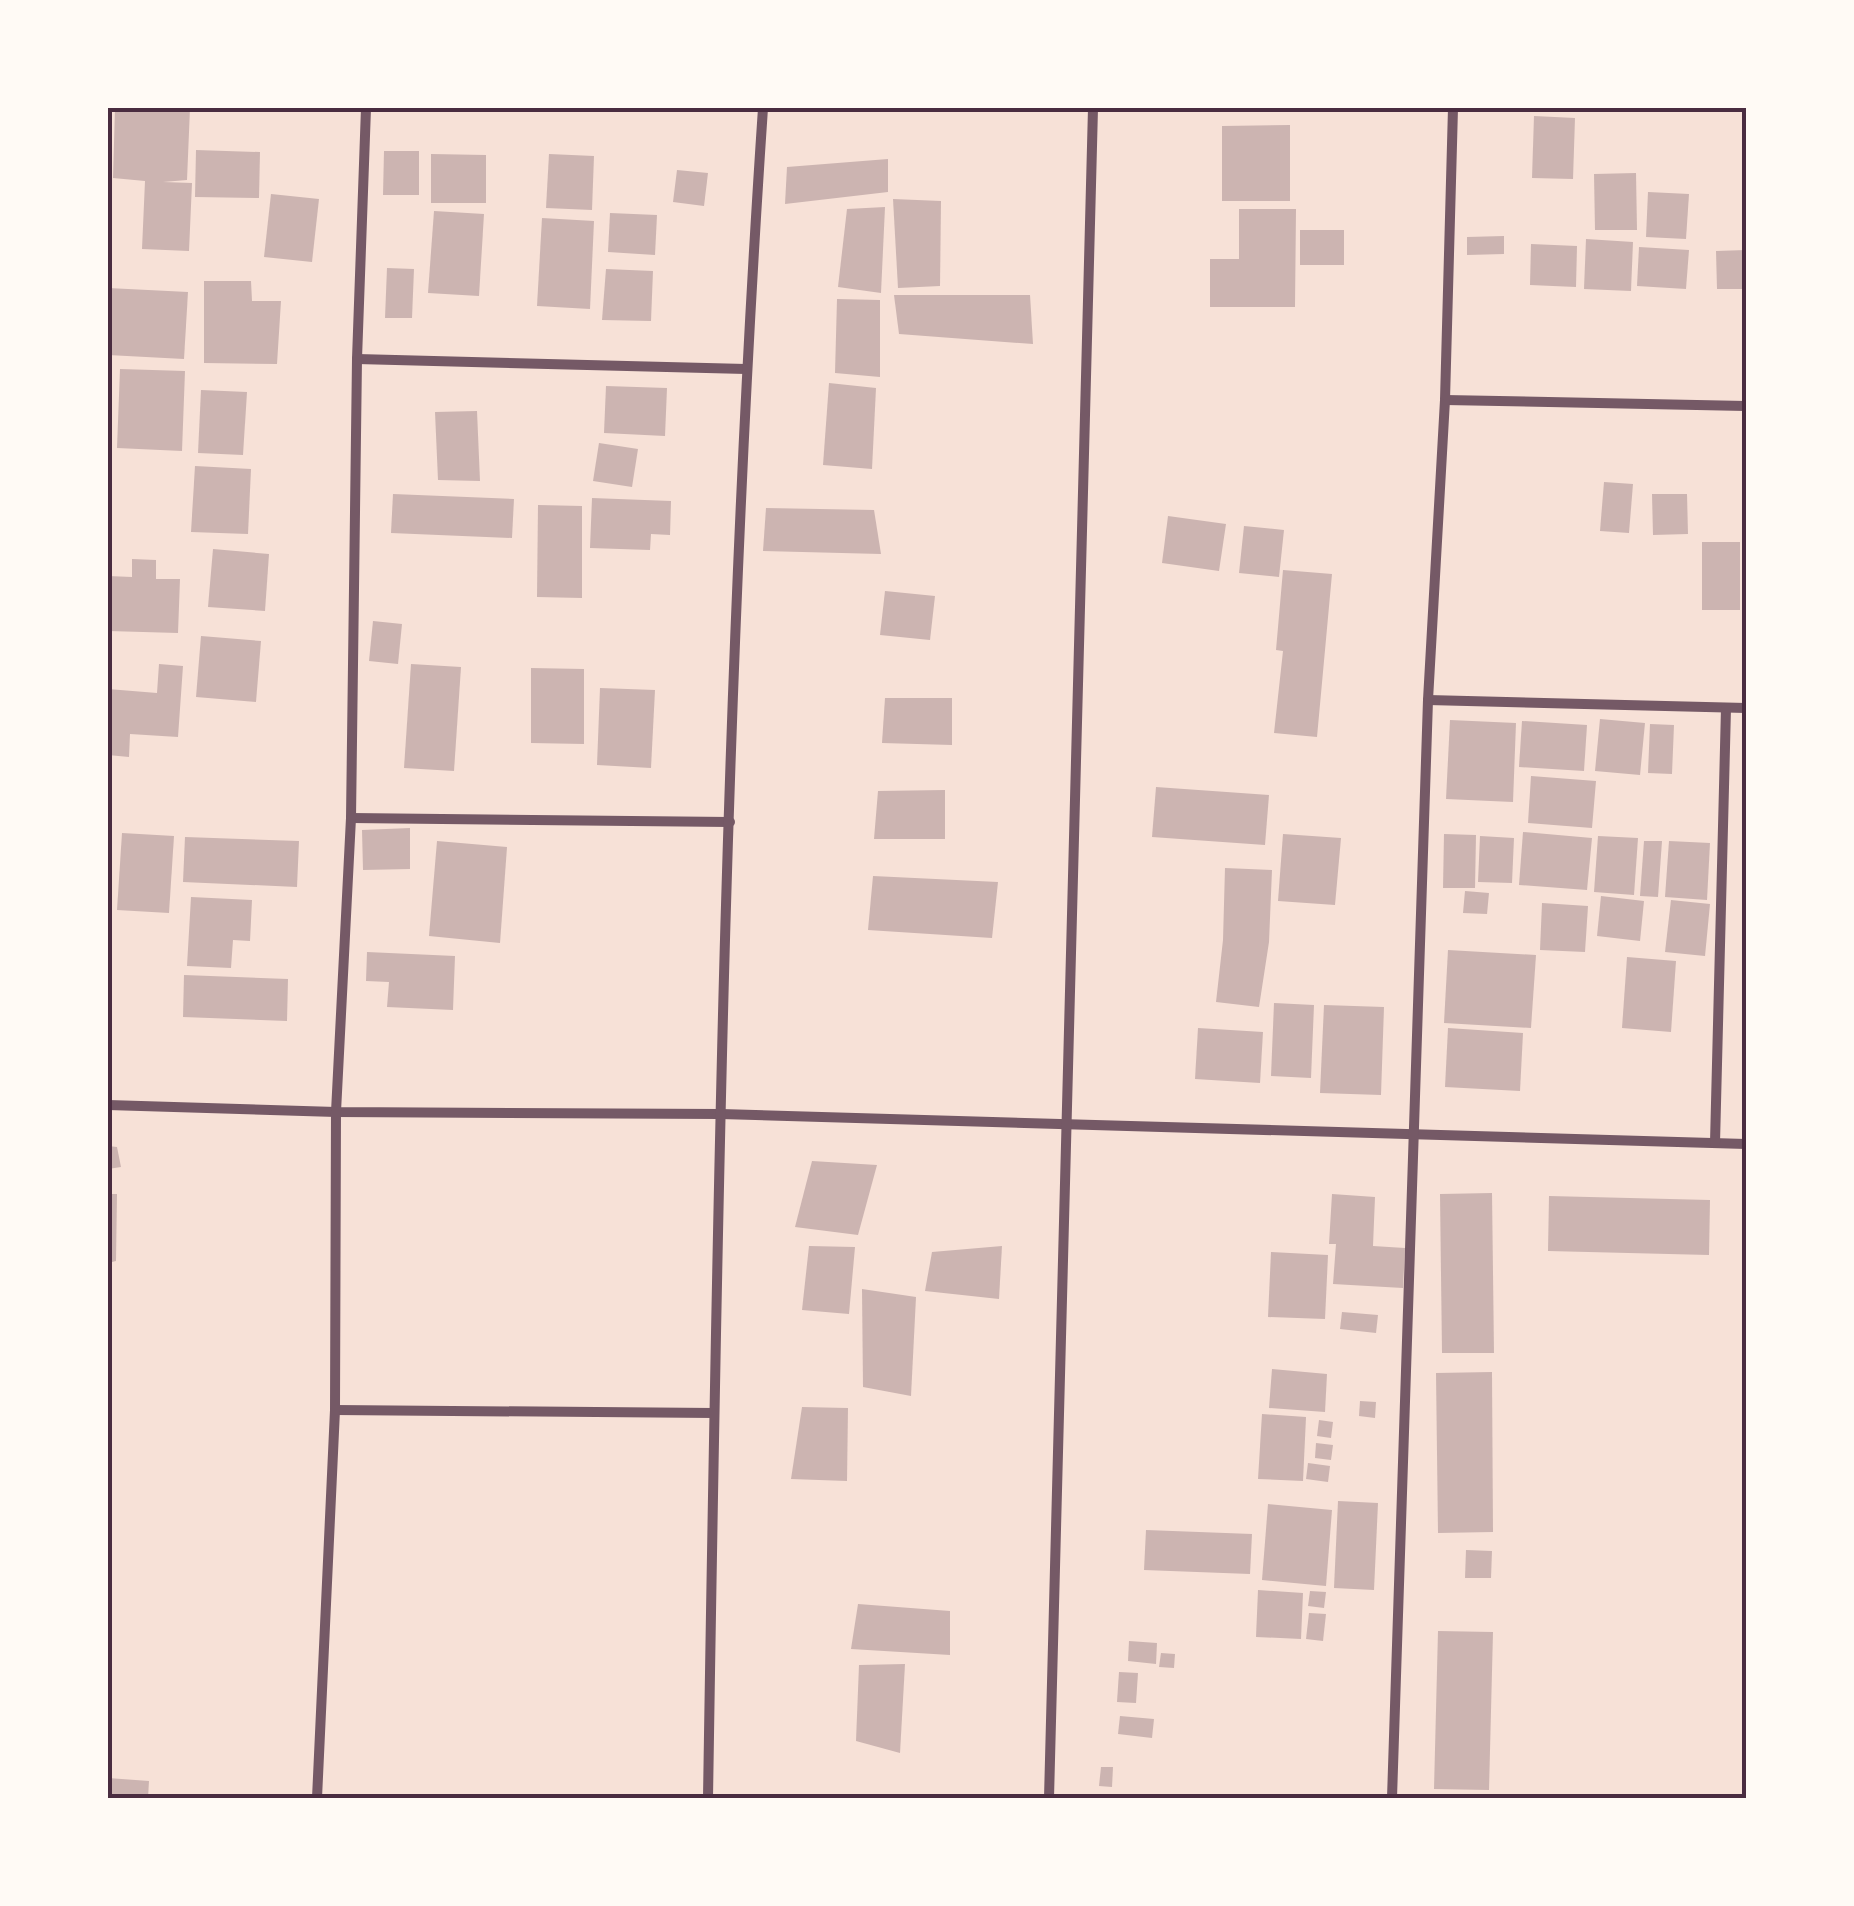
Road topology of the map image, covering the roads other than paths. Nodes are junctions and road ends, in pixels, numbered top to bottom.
1 (366, 108) edge
2 (763, 108) edge
3 (1093, 108) edge
4 (1453, 108) edge
5 (356, 359) junction
6 (746, 369) junction
7 (1445, 400) junction
8 (1746, 406) edge
9 (1428, 700) junction
10 (1726, 708) junction
11 (1746, 708) edge
12 (350, 818) junction
13 (730, 822) junction
14 (108, 1105) edge
15 (336, 1112) junction
16 (720, 1114) junction
17 (1067, 1124) junction
18 (1416, 1135) junction
19 (1715, 1143) junction
20 (1746, 1144) edge
21 (335, 1410) junction
22 (714, 1413) junction
23 (317, 1798) edge
24 (708, 1798) edge
25 (1049, 1798) edge
26 (1392, 1798) edge

1 - 5 street
2 - 6 street
3 - 17 street
4 - 7 street
5 - 6 street
5 - 12 street
6 - 13 street
7 - 8 street
7 - 9 street
9 - 10 street
9 - 18 street
10 - 11 street
10 - 19 street
12 - 13 street
12 - 15 street
13 - 16 street
14 - 15 street
15 - 16 street
15 - 21 street
16 - 17 street
16 - 22 street
17 - 18 street
17 - 25 street
18 - 19 street
18 - 26 street
19 - 20 street
21 - 22 street
21 - 23 street
22 - 24 street

